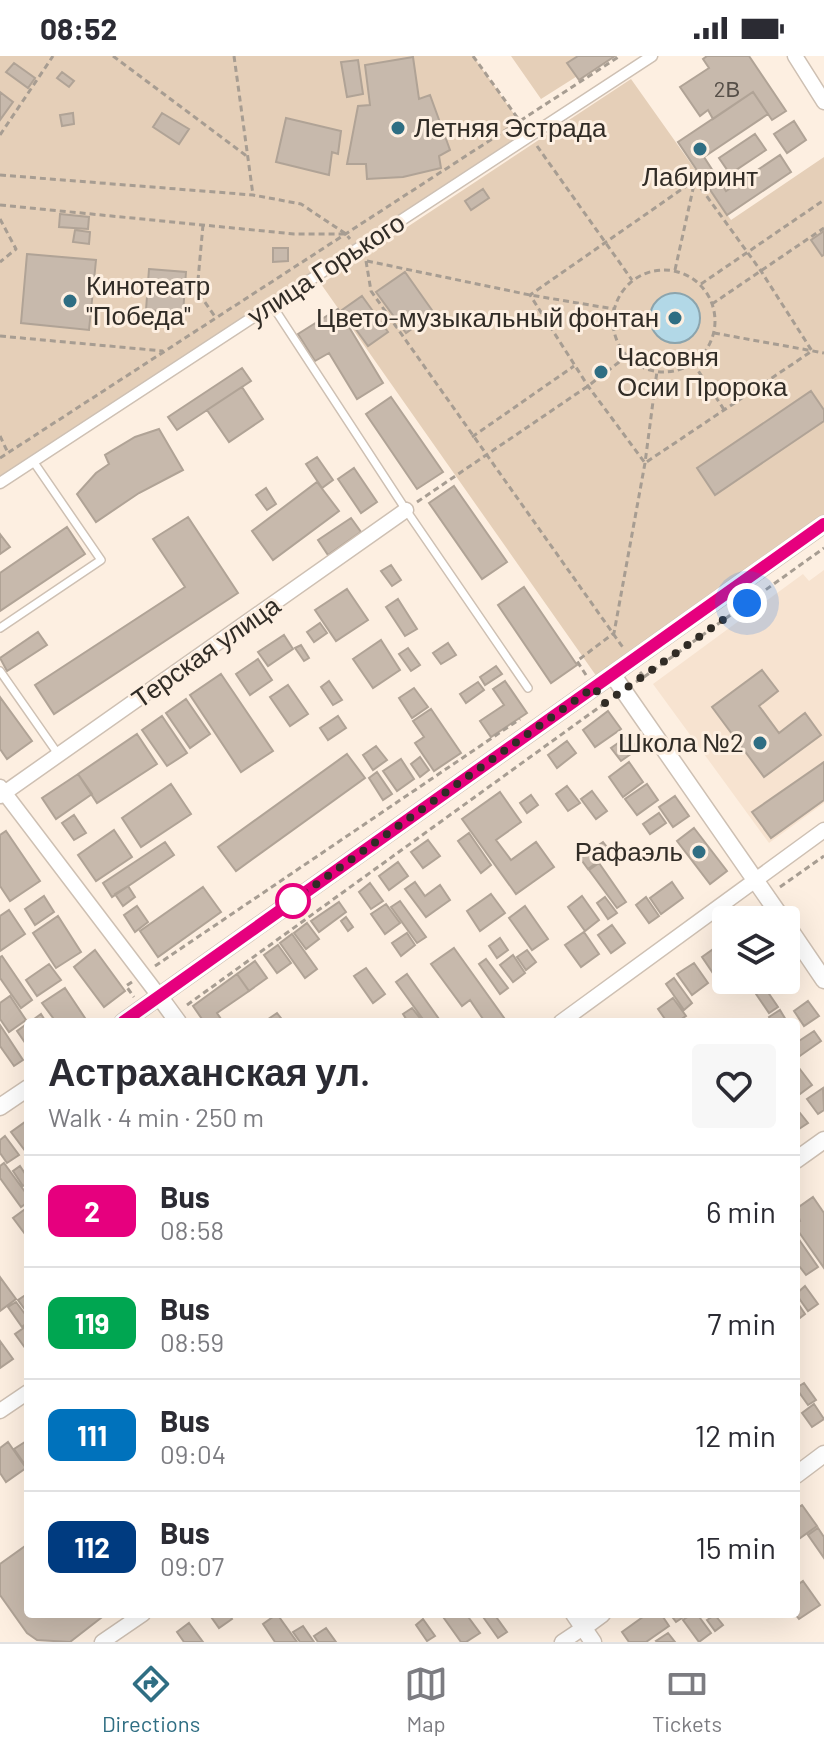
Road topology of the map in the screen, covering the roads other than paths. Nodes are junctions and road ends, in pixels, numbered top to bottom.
1 (652, 56) edge
2 (795, 56) edge
3 (824, 102) edge
4 (272, 305) junction
5 (33, 461) junction
6 (0, 483) edge
7 (406, 510) junction
8 (824, 524) edge
9 (0, 628) edge
10 (0, 671) edge
11 (612, 674) junction
12 (528, 688) dead end
13 (59, 756) junction
14 (1, 794) edge
15 (824, 830) edge
16 (755, 880) junction
17 (774, 906) edge
18 (800, 944) edge
19 (824, 980) edge
20 (159, 996) junction
21 (128, 1018) edge
22 (176, 1018) edge
23 (566, 1018) edge
24 (24, 1091) edge
25 (0, 1107) edge
26 (824, 1140) edge
27 (800, 1157) edge
28 (24, 1395) edge
29 (0, 1411) edge
30 (824, 1454) edge
31 (800, 1472) edge
32 (137, 1618) edge
33 (578, 1621) edge
34 (102, 1642) edge
35 (562, 1642) edge
36 (593, 1642) edge

1 - 4 street, улица Горького
2 - 3 street
4 - 5 street, улица Горького
4 - 7 lane
5 - 6 street, улица Горького
5 - 9 lane
7 - 12 lane
7 - 13 street, Терская улица
8 - 11 street
10 - 13 lane
11 - 16 street
11 - 20 street
13 - 14 street, Терская улица
14 - 20 street
15 - 16 street
16 - 17 street
16 - 23 street
18 - 19 street
20 - 21 street
20 - 22 street
24 - 25 street
26 - 27 street
28 - 29 street
30 - 31 street
32 - 34 street
33 - 35 street
33 - 36 street

